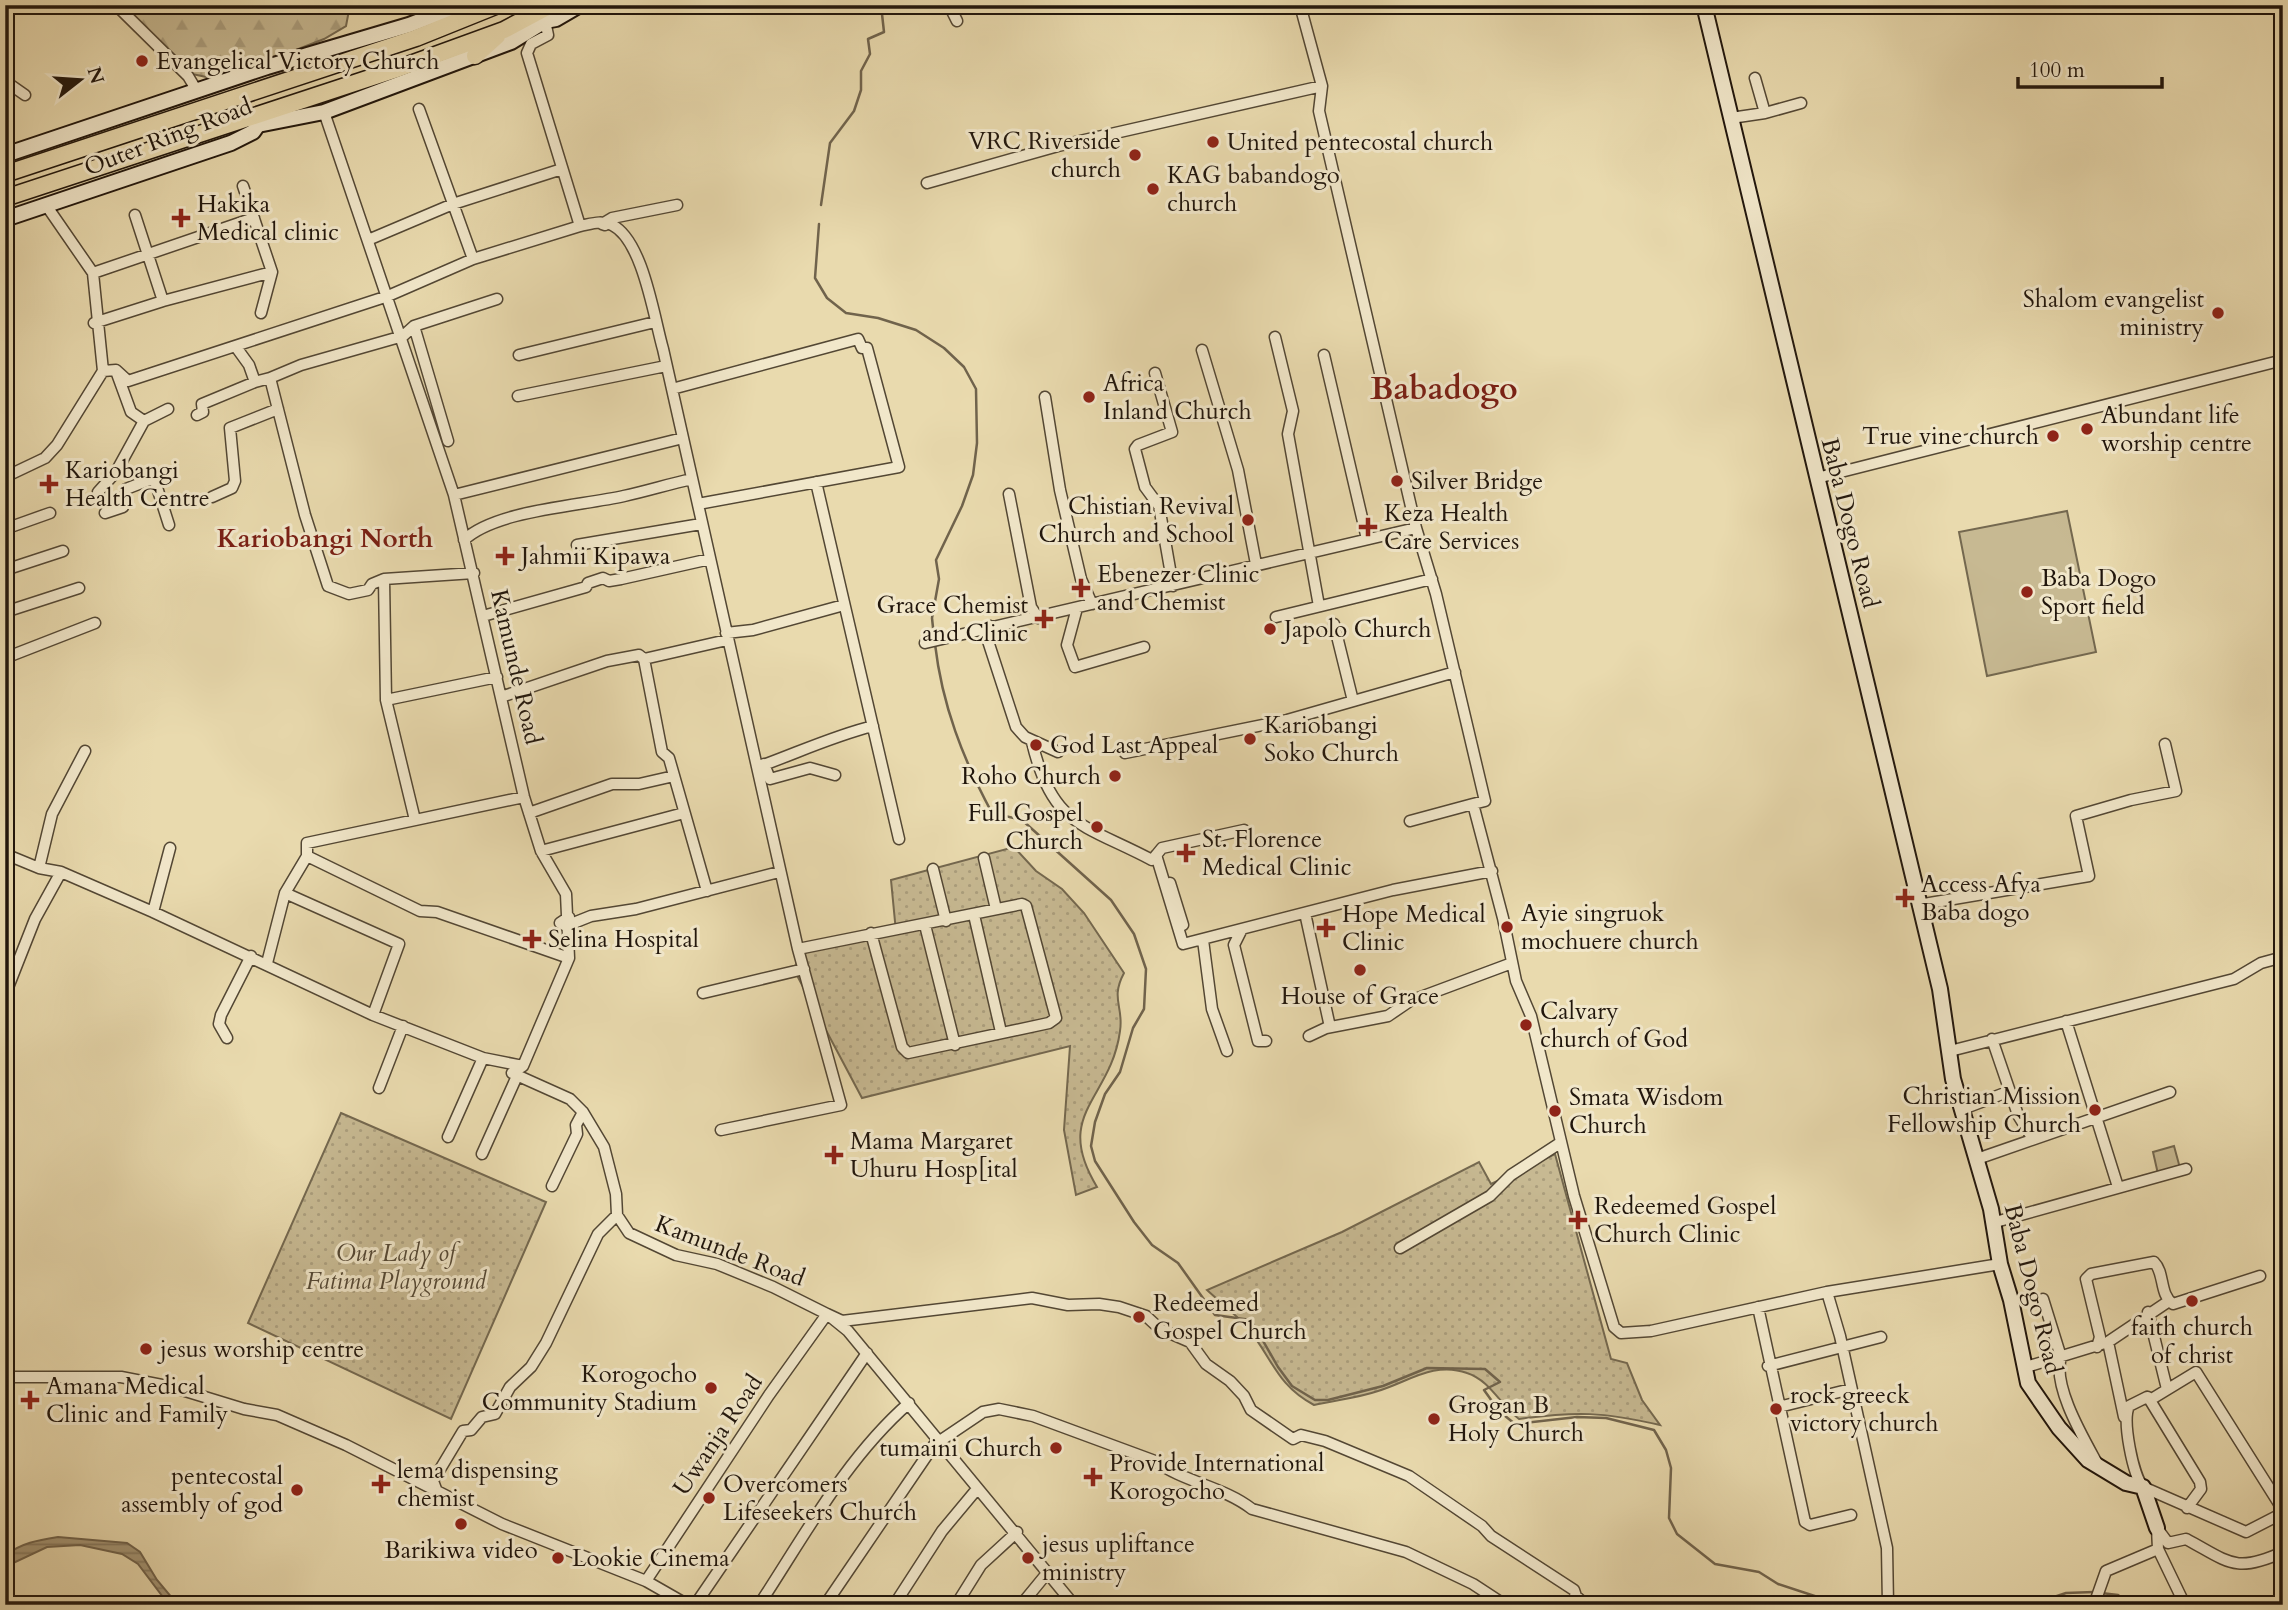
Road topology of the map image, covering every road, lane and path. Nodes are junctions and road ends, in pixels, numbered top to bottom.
1 (116, 5) edge
2 (461, 5) edge
3 (498, 5) edge
4 (580, 5) edge
5 (949, 5) edge
6 (1300, 5) edge
7 (1704, 5) edge
8 (427, 11) edge
9 (548, 13) edge
10 (957, 20) dead end
11 (511, 27) junction
12 (475, 56) junction
13 (1755, 78) dead end
14 (5, 81) edge
15 (1322, 86) junction
16 (197, 91) junction
17 (25, 96) dead end
18 (1801, 103) dead end
19 (419, 109) dead end
20 (324, 113) junction
21 (1765, 113) junction
22 (1731, 118) junction
23 (253, 123) junction
24 (5, 155) edge
25 (562, 169) junction
26 (5, 174) edge
27 (927, 183) dead end
28 (243, 186) dead end
29 (5, 198) edge
30 (453, 204) junction
31 (47, 205) junction
32 (677, 205) dead end
33 (135, 215) dead end
34 (254, 218) junction
35 (5, 219) edge
36 (579, 226) junction
37 (613, 226) junction
38 (368, 240) junction
39 (149, 253) junction
40 (473, 259) junction
41 (272, 272) junction
42 (93, 273) junction
43 (388, 296) junction
44 (497, 299) dead end
45 (163, 301) junction
46 (261, 313) dead end
47 (655, 322) junction
48 (94, 323) dead end
49 (414, 326) junction
50 (1275, 337) dead end
51 (236, 347) junction
52 (1202, 350) dead end
53 (519, 355) dead end
54 (1324, 355) dead end
55 (2283, 360) edge
56 (666, 366) junction
57 (116, 370) junction
58 (103, 371) junction
59 (1155, 373) dead end
60 (271, 378) junction
61 (255, 382) junction
62 (672, 389) junction
63 (518, 396) dead end
64 (1045, 397) dead end
65 (278, 409) junction
66 (168, 410) dead end
67 (197, 415) dead end
68 (144, 421) junction
69 (683, 439) junction
70 (448, 441) dead end
71 (5, 477) edge
72 (692, 478) junction
73 (1817, 478) junction
74 (816, 482) junction
75 (98, 492) dead end
76 (1009, 494) dead end
77 (454, 495) junction
78 (212, 497) dead end
79 (698, 504) junction
80 (50, 513) dead end
81 (106, 513) dead end
82 (701, 524) junction
83 (169, 525) dead end
84 (1416, 528) junction
85 (5, 529) edge
86 (1367, 539) junction
87 (464, 540) junction
88 (577, 545) dead end
89 (63, 551) dead end
90 (1309, 552) junction
91 (710, 559) junction
92 (1256, 564) junction
93 (5, 570) edge
94 (474, 573) junction
95 (384, 579) junction
96 (1432, 579) junction
97 (1172, 586) junction
98 (79, 588) dead end
99 (1092, 604) junction
100 (844, 605) junction
101 (1319, 606) junction
102 (1077, 608) junction
103 (5, 612) edge
104 (483, 616) junction
105 (1276, 617) dead end
106 (1038, 618) junction
107 (95, 623) dead end
108 (1334, 624) dead end
109 (990, 626) junction
110 (727, 637) junction
111 (926, 642) dead end
112 (1144, 647) dead end
113 (5, 658) edge
114 (644, 659) junction
115 (1455, 672) junction
116 (497, 677) junction
117 (501, 697) junction
118 (386, 700) junction
119 (1353, 701) junction
120 (873, 726) junction
121 (1032, 742) dead end
122 (2165, 744) dead end
123 (85, 751) dead end
124 (1058, 752) dead end
125 (1125, 753) dead end
126 (761, 766) junction
127 (835, 775) dead end
128 (674, 776) junction
129 (524, 797) junction
130 (1473, 804) junction
131 (529, 813) junction
132 (684, 813) junction
133 (415, 821) junction
134 (1410, 821) dead end
135 (1244, 831) dead end
136 (899, 839) dead end
137 (170, 848) dead end
138 (541, 851) junction
139 (5, 854) edge
140 (307, 856) junction
141 (1154, 857) junction
142 (984, 858) dead end
143 (39, 868) junction
144 (933, 869) dead end
145 (61, 872) junction
146 (779, 872) junction
147 (1492, 872) junction
148 (707, 891) junction
149 (285, 893) junction
150 (1918, 905) junction
151 (996, 909) junction
152 (153, 912) junction
153 (1305, 913) junction
154 (974, 915) junction
155 (569, 917) junction
156 (946, 921) junction
157 (925, 925) junction
158 (1183, 929) dead end
159 (1241, 930) junction
160 (871, 933) junction
161 (1203, 940) junction
162 (798, 949) junction
163 (251, 956) junction
164 (2283, 957) edge
165 (569, 958) junction
166 (267, 963) junction
167 (1512, 963) junction
168 (804, 970) junction
169 (703, 993) dead end
170 (5, 995) edge
171 (373, 1015) junction
172 (2066, 1021) junction
173 (403, 1026) junction
174 (1330, 1027) junction
175 (1001, 1032) junction
176 (1308, 1037) dead end
177 (227, 1038) dead end
178 (1992, 1039) junction
179 (1266, 1041) dead end
180 (955, 1045) junction
181 (1227, 1051) dead end
182 (1950, 1051) junction
183 (483, 1058) junction
184 (520, 1071) junction
185 (379, 1087) dead end
186 (2010, 1091) junction
187 (2170, 1092) dead end
188 (1963, 1109) junction
189 (583, 1112) junction
190 (2097, 1116) junction
191 (721, 1130) dead end
192 (449, 1137) dead end
193 (2033, 1139) junction
194 (1560, 1143) junction
195 (482, 1154) dead end
196 (1978, 1159) junction
197 (2186, 1169) dead end
198 (552, 1186) dead end
199 (2118, 1187) junction
200 (618, 1215) junction
201 (1992, 1223) junction
202 (1401, 1248) dead end
203 (2000, 1264) junction
204 (2260, 1276) dead end
205 (1827, 1292) junction
206 (2043, 1299) dead end
207 (2169, 1301) junction
208 (1758, 1307) junction
209 (2148, 1312) junction
210 (827, 1314) junction
211 (1881, 1337) dead end
212 (2108, 1342) junction
213 (1842, 1347) junction
214 (2097, 1347) junction
215 (867, 1353) junction
216 (2061, 1357) junction
217 (1768, 1366) junction
218 (2026, 1367) junction
219 (5, 1377) edge
220 (1851, 1389) junction
221 (2166, 1389) junction
222 (2147, 1397) junction
223 (909, 1403) junction
224 (1779, 1406) junction
225 (2127, 1432) junction
226 (938, 1441) junction
227 (2098, 1465) junction
228 (2143, 1488) junction
229 (436, 1489) junction
230 (977, 1489) junction
231 (2188, 1508) junction
232 (2283, 1510) edge
233 (1851, 1515) dead end
234 (2157, 1528) junction
235 (1017, 1532) junction
236 (2158, 1549) junction
237 (2283, 1552) edge
238 (1048, 1572) junction
239 (646, 1581) junction
240 (898, 1599) dead end
241 (2095, 1603) edge
242 (688, 1605) edge
243 (695, 1605) edge
244 (758, 1605) edge
245 (825, 1605) edge
246 (956, 1605) edge
247 (1021, 1605) edge
248 (1074, 1605) edge
249 (1506, 1605) edge
250 (1586, 1605) edge
251 (1888, 1605) edge
252 (2185, 1605) edge

1 - 16 street
2 - 8 street, Outer Ring Road
3 - 26 main road, Outer Ring Road
4 - 9 street, Outer Ring Road
5 - 10 street
6 - 15 street
7 - 22 street, Baba Dogo Road
8 - 16 street, Outer Ring Road
9 - 11 main road, Outer Ring Road
9 - 12 street, Outer Ring Road
9 - 25 street
11 - 12 main road
11 - 23 main road, Outer Ring Road
12 - 20 street, Outer Ring Road
13 - 21 street
14 - 17 street
15 - 27 street
15 - 84 street
16 - 24 street, Outer Ring Road
18 - 21 street
19 - 30 street
20 - 23 street, Outer Ring Road
20 - 38 street, Kamunde Road
21 - 22 street
22 - 73 street, Baba Dogo Road
23 - 29 main road, Outer Ring Road
23 - 31 street, Outer Ring Road
25 - 30 street
25 - 36 street
28 - 34 street
30 - 38 street
30 - 40 street
31 - 35 street, Outer Ring Road
31 - 42 street
32 - 37 street
33 - 39 street
34 - 39 street
34 - 41 street
36 - 37 street
36 - 40 street
37 - 47 street
38 - 43 street, Kamunde Road
39 - 42 street
39 - 45 street
40 - 43 street
41 - 45 street
41 - 46 street
42 - 58 street
43 - 51 street
43 - 77 street, Kamunde Road
44 - 49 street
45 - 48 street
47 - 53 street
47 - 56 street
49 - 60 street
49 - 70 street
50 - 90 street
51 - 57 street
51 - 61 street
52 - 92 street
54 - 86 street
55 - 73 street
56 - 62 street
56 - 63 street
57 - 58 street
57 - 68 street
58 - 71 street
59 - 97 street
60 - 61 street
60 - 65 street
61 - 67 street
62 - 69 street
62 - 74 street
64 - 99 street
65 - 78 street
65 - 95 street
66 - 68 street
68 - 75 street
69 - 72 street
69 - 77 street
72 - 79 street
72 - 87 street
73 - 150 street, Baba Dogo Road
74 - 79 street
74 - 100 street
76 - 106 street
77 - 87 street, Kamunde Road
79 - 82 street
80 - 85 street
81 - 83 street
82 - 88 street
82 - 91 street
84 - 86 street
84 - 96 street
86 - 90 street
87 - 94 street, Kamunde Road
89 - 93 street
90 - 92 street
90 - 101 street
91 - 104 street
91 - 110 street
92 - 97 street
94 - 95 street
94 - 104 street, Kamunde Road
95 - 118 street
96 - 101 street
96 - 115 street
97 - 99 street
98 - 103 street
99 - 102 street
100 - 110 street
100 - 120 street
101 - 105 street
102 - 106 street
102 - 112 street
104 - 116 street, Kamunde Road
106 - 109 street
107 - 113 street
108 - 119 street
109 - 111 street
109 - 124 street
110 - 114 street
110 - 126 street
114 - 117 street
114 - 128 street
115 - 119 street
115 - 130 street
116 - 117 street, Kamunde Road
116 - 118 street
117 - 129 street, Kamunde Road
118 - 133 street
119 - 125 street
120 - 126 street
120 - 136 street
121 - 141 street
122 - 150 street
123 - 143 street
126 - 127 street
126 - 146 street
128 - 131 street
128 - 132 street
129 - 131 street, Kamunde Road
129 - 133 street
130 - 134 street
130 - 147 street
131 - 138 street, Kamunde Road
132 - 138 street
132 - 148 street
133 - 140 street
135 - 141 street
137 - 152 street
138 - 155 street, Kamunde Road
139 - 143 street
140 - 149 street
140 - 165 street
141 - 158 street
141 - 161 street
142 - 151 street
143 - 145 street
144 - 156 street
145 - 152 street
145 - 170 street
146 - 148 street
146 - 162 street
147 - 153 street
147 - 167 street
148 - 155 street
149 - 166 street
149 - 171 street
150 - 182 street, Baba Dogo Road
151 - 154 street
151 - 175 street
152 - 163 street
153 - 159 street
153 - 174 street
154 - 156 street
154 - 175 street
155 - 165 street, Kamunde Road
156 - 157 street
157 - 160 street
157 - 180 street
159 - 161 street
159 - 179 street
160 - 162 street
160 - 180 street
161 - 181 street
162 - 168 street
163 - 166 street
163 - 177 street
164 - 172 street
165 - 184 street, Kamunde Road
166 - 171 street
167 - 174 street
167 - 194 street
168 - 169 street
168 - 191 street
171 - 173 street
172 - 178 street
172 - 190 street
173 - 183 street
173 - 185 street
174 - 176 street
175 - 180 street
178 - 182 street
178 - 186 street
182 - 188 street, Baba Dogo Road
183 - 184 street
183 - 192 street
184 - 189 street
184 - 195 street, Kamunde Road
186 - 188 street
186 - 193 street
187 - 190 street
188 - 196 street, Baba Dogo Road
189 - 198 street
189 - 200 street
190 - 193 street
190 - 199 street
193 - 196 street
194 - 202 street
194 - 208 street
196 - 201 street, Baba Dogo Road
197 - 199 street
199 - 201 street
200 - 210 street, Kamunde Road
200 - 229 street
201 - 203 street, Baba Dogo Road
203 - 205 street
203 - 218 street, Baba Dogo Road
204 - 207 street
205 - 208 street
205 - 213 street
206 - 216 street
207 - 209 street
207 - 214 street
208 - 217 street
209 - 212 street
209 - 221 street
210 - 215 street, Kamunde Road
210 - 239 street, Uwanja Road
210 - 250 street
211 - 213 street
212 - 214 street
212 - 225 street
213 - 217 street
213 - 220 street
214 - 216 street
215 - 223 street, Kamunde Road
215 - 243 street
216 - 218 street
216 - 227 street
217 - 224 street
218 - 227 street, Baba Dogo Road
219 - 229 street
220 - 224 street
220 - 251 street
221 - 222 street
221 - 232 street
222 - 225 street
222 - 231 street
223 - 226 street, Kamunde Road
223 - 244 street
224 - 233 street
225 - 228 street
226 - 230 street, Kamunde Road
226 - 245 street
226 - 249 street
227 - 228 street, Baba Dogo Road
228 - 231 street
228 - 234 street
229 - 239 street
230 - 235 street, Kamunde Road
230 - 240 street
231 - 232 street
234 - 236 street
234 - 237 street
235 - 238 street, Kamunde Road
235 - 246 street
236 - 241 street
236 - 252 street
238 - 247 street
238 - 248 street, Kamunde Road
239 - 242 street

